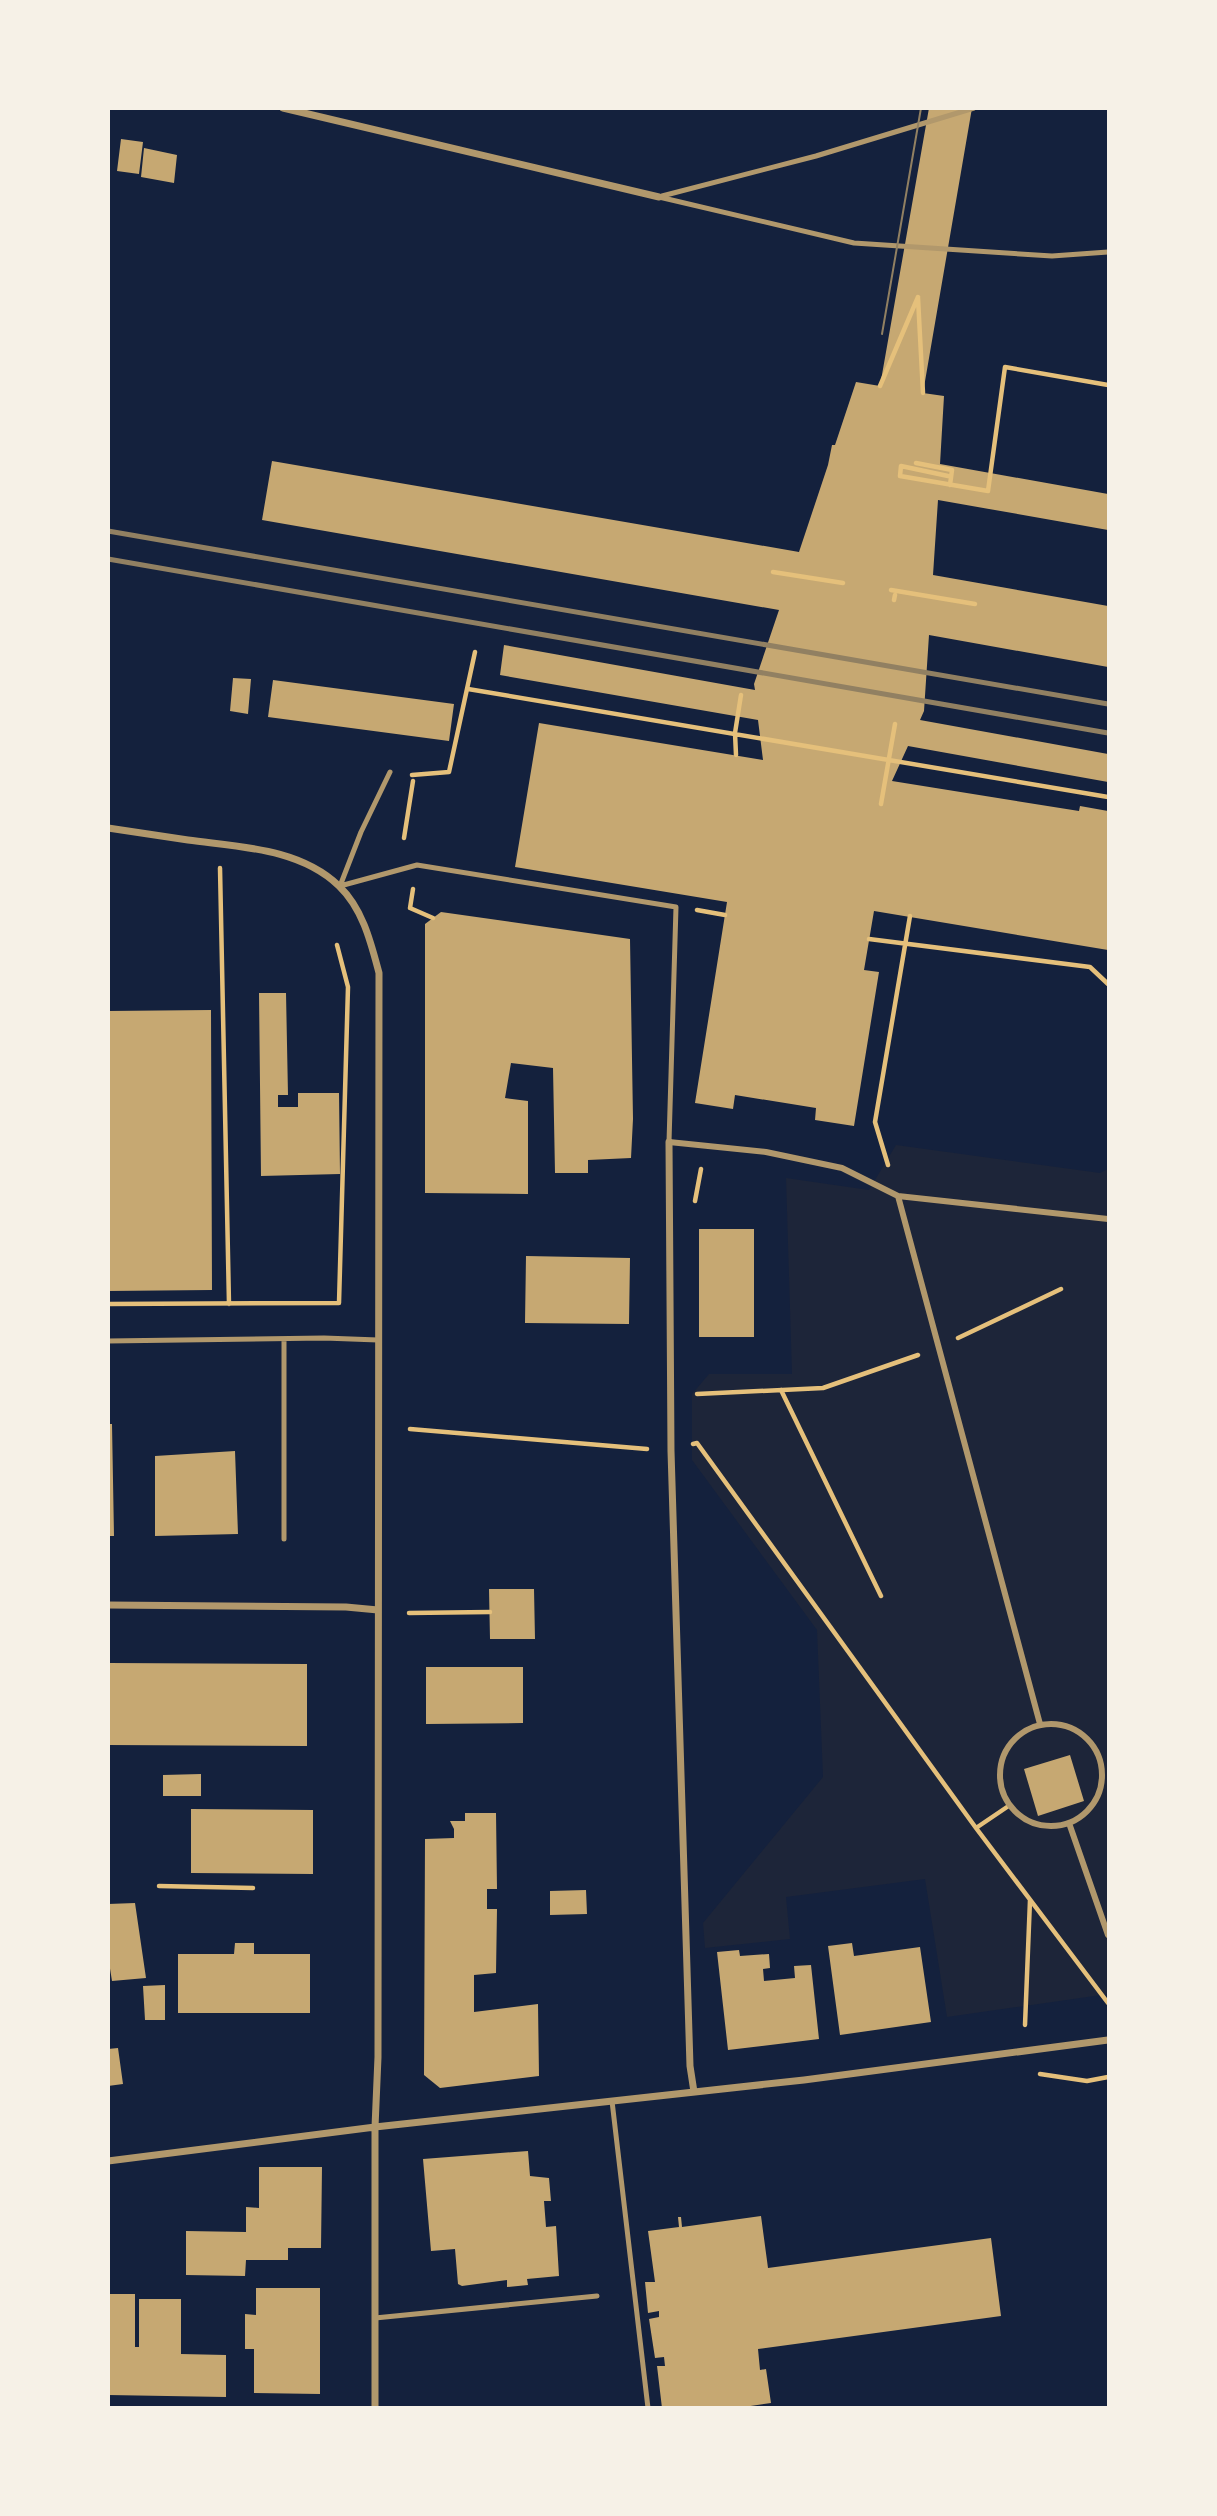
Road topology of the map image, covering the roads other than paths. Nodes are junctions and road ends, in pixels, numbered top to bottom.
1 (283, 108) edge
2 (974, 108) edge
3 (659, 197) junction
4 (1108, 252) edge
5 (390, 772) road end
6 (108, 828) edge
7 (340, 886) junction
8 (669, 1142) junction
9 (898, 1196) junction
10 (1108, 1219) edge
11 (284, 1339) junction
12 (378, 1340) junction
13 (108, 1341) edge
14 (284, 1539) dead end
15 (108, 1605) edge
16 (378, 1610) junction
17 (1040, 1724) junction
18 (1069, 1823) junction
19 (1108, 1935) edge
20 (1108, 2040) edge
21 (694, 2092) junction
22 (612, 2101) junction
23 (375, 2127) junction
24 (108, 2161) edge
25 (597, 2296) dead end
26 (375, 2318) junction
27 (375, 2407) edge
28 (649, 2407) edge

1 - 3 street
2 - 3 lane
3 - 4 lane
5 - 7 lane
6 - 7 street
7 - 8 lane
7 - 12 street
8 - 9 street
8 - 21 street
9 - 10 street
9 - 17 street
11 - 12 lane
11 - 13 lane
11 - 14 lane
12 - 16 street
15 - 16 street
16 - 23 street
17 - 18 street
17 - 18 street
18 - 19 street
20 - 21 street
21 - 22 street
22 - 23 street
22 - 28 lane
23 - 24 street
23 - 26 street
25 - 26 lane
26 - 27 street

